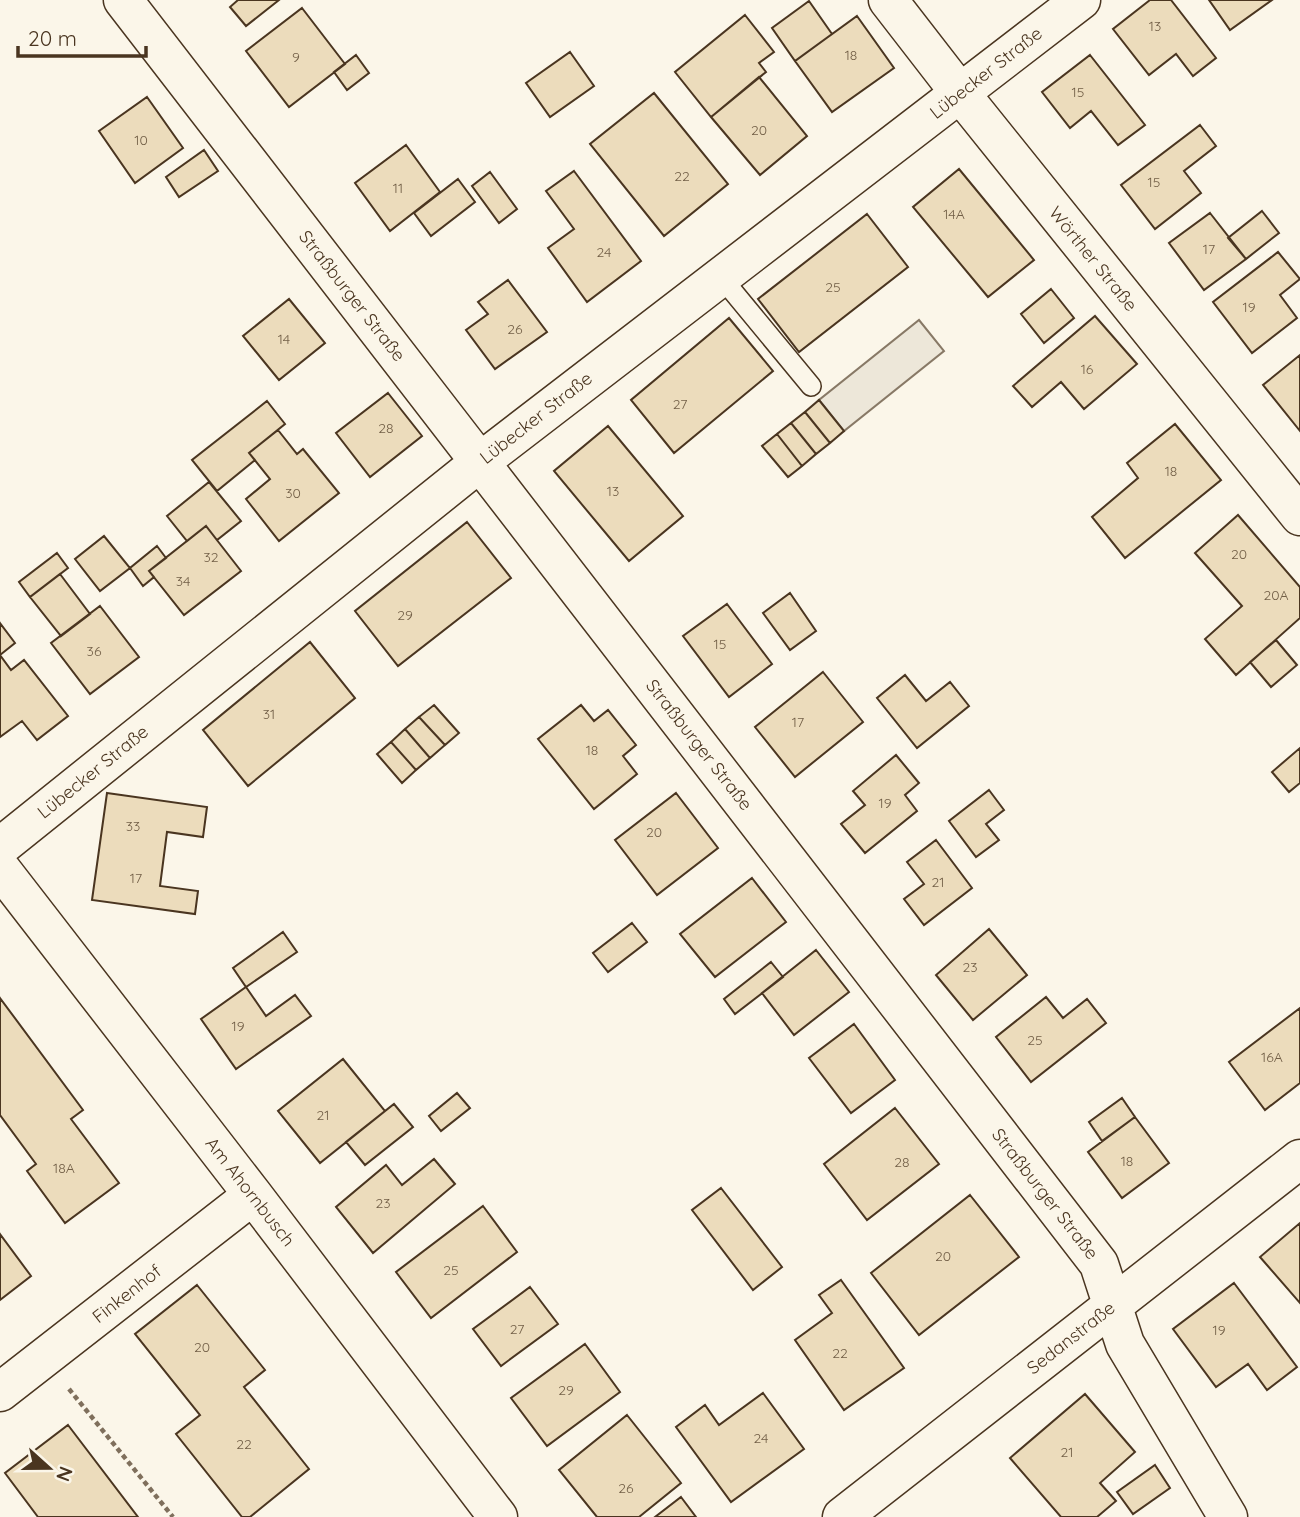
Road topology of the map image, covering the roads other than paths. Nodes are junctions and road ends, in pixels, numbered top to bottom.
1 (123, 0) edge
2 (888, 0) edge
3 (1081, 0) edge
4 (960, 93) junction
5 (721, 276) junction
6 (811, 386) dead end
7 (480, 462) junction
8 (1300, 516) edge
9 (0, 847) edge
10 (0, 869) edge
11 (1300, 1159) edge
12 (253, 1195) junction
13 (1112, 1305) junction
14 (5, 1378) edge
15 (498, 1517) edge
16 (842, 1517) edge
17 (1228, 1517) edge

1 - 7 street, Straßburger Straße
2 - 4 street, Wörther Straße
3 - 4 street, Lübecker Straße
4 - 5 street, Lübecker Straße
4 - 8 street, Wörther Straße
5 - 6 lane
5 - 7 street, Lübecker Straße
7 - 9 street, Lübecker Straße
7 - 13 street, Straßburger Straße
10 - 12 street, Am Ahornbusch
11 - 13 street, Sedanstraße
12 - 14 street, Finkenhof
12 - 15 street, Am Ahornbusch
13 - 16 street, Sedanstraße
13 - 17 street, Straßburger Straße

